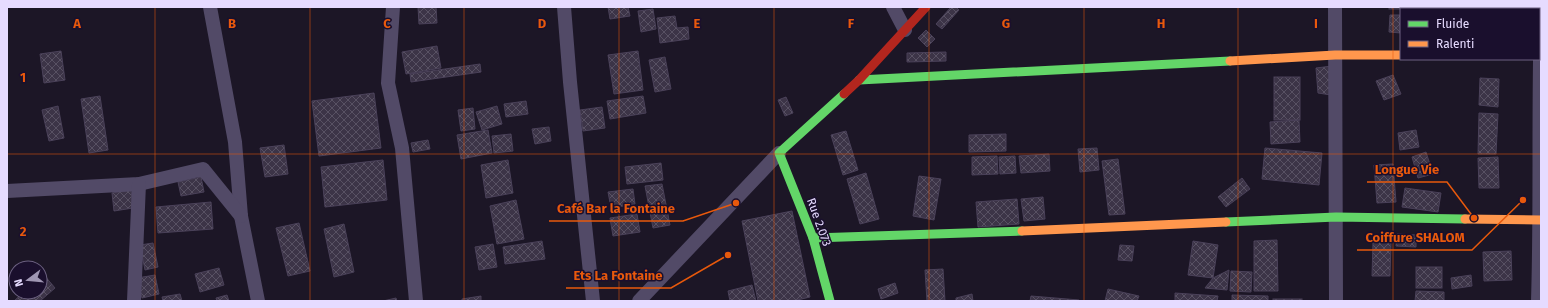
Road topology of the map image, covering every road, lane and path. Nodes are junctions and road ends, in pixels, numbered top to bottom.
1 (210, 7) edge
2 (393, 7) edge
3 (564, 7) edge
4 (893, 7) edge
5 (926, 7) edge
6 (1335, 7) edge
7 (1541, 12) edge
8 (905, 30) junction
9 (1335, 55) junction
10 (1400, 55) edge
11 (1540, 56) edge
12 (858, 80) junction
13 (779, 153) junction
14 (140, 184) junction
15 (7, 191) edge
16 (241, 216) junction
17 (1336, 217) junction
18 (1541, 220) edge
19 (813, 238) junction
20 (134, 301) edge
21 (258, 301) edge
22 (416, 301) edge
23 (593, 301) edge
24 (639, 301) edge
25 (830, 301) edge
26 (1336, 301) edge
27 (1538, 301) edge

1 - 16 street
2 - 22 street
3 - 23 street
4 - 8 street
5 - 8 street
6 - 9 street
7 - 11 street
8 - 12 street
9 - 10 street
9 - 12 street
9 - 17 street
11 - 18 street
12 - 13 street
13 - 19 street, Rue 2.073
13 - 24 street
14 - 15 street
14 - 16 street
14 - 20 street
16 - 21 street
17 - 18 street
17 - 19 street
17 - 26 street
18 - 27 street
19 - 25 street, Rue 2.073

